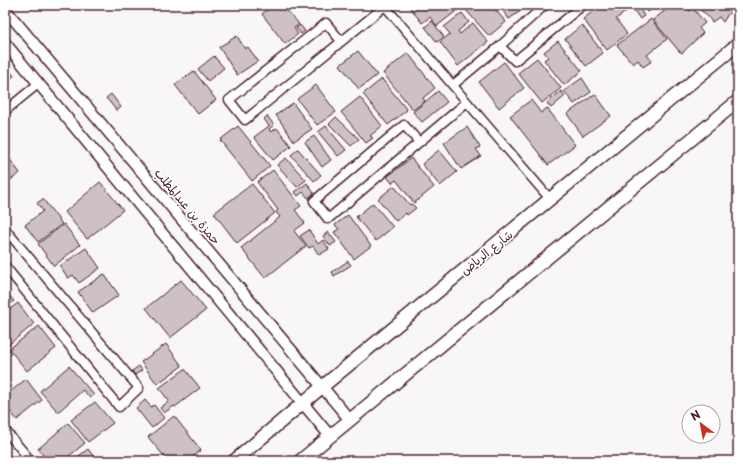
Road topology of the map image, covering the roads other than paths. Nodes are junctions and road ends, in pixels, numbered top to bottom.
1 (385, 5) edge
2 (545, 5) edge
3 (583, 5) edge
4 (5, 9) edge
5 (341, 41) junction
6 (5, 44) edge
7 (738, 44) edge
8 (500, 46) junction
9 (38, 84) junction
10 (453, 85) junction
11 (738, 101) edge
12 (467, 102) junction
13 (5, 111) edge
14 (419, 142) junction
15 (550, 199) junction
16 (5, 228) edge
17 (5, 266) edge
18 (322, 387) junction
19 (303, 404) junction
20 (350, 420) junction
21 (5, 430) edge
22 (330, 436) junction
23 (31, 461) edge
24 (234, 461) edge
25 (300, 461) edge

1 - 5 street
1 - 10 street
2 - 8 street
3 - 8 street
4 - 18 street, حمزة بن عبدالمطلب
5 - 5 street
6 - 9 street
7 - 15 main road, شارع الرياض
8 - 10 street
9 - 13 street
9 - 19 street
10 - 12 street
11 - 20 main road
12 - 14 street
12 - 15 street
14 - 14 street
15 - 18 main road, شارع الرياض
16 - 17 street
18 - 19 main road, شارع الرياض
18 - 20 street, حمزة بن عبدالمطلب
19 - 22 street
19 - 24 main road, شارع الرياض
20 - 22 main road
21 - 23 street
22 - 25 main road

